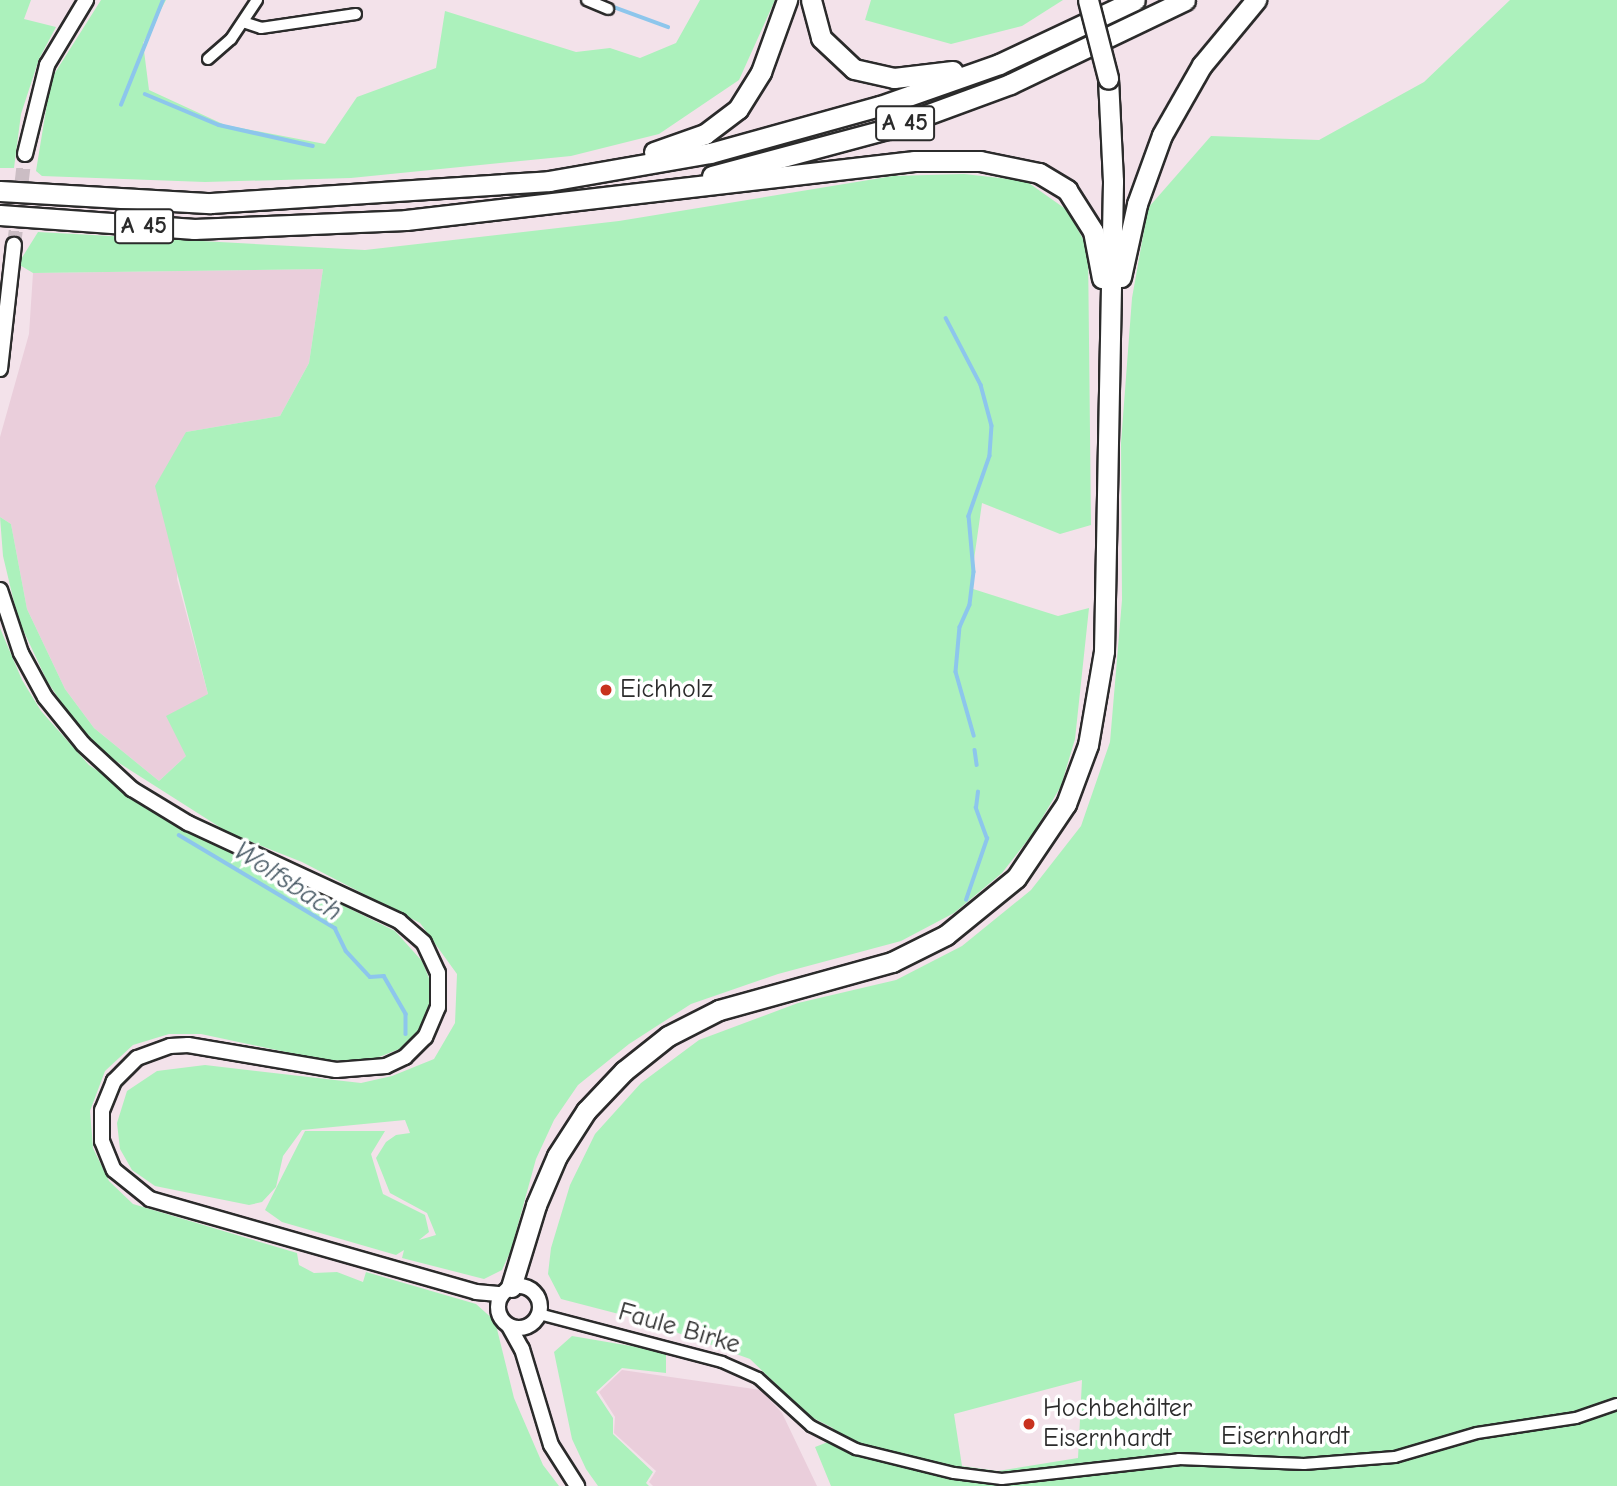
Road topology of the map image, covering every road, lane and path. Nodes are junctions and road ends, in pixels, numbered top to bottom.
1 (86, 0) edge
2 (257, 0) edge
3 (587, 0) edge
4 (787, 0) edge
5 (811, 0) edge
6 (1088, 0) edge
7 (1135, 0) edge
8 (1185, 0) edge
9 (1256, 0) edge
10 (608, 9) dead end
11 (356, 14) dead end
12 (243, 22) junction
13 (208, 59) dead end
14 (999, 64) junction
15 (25, 154) tunnel mouth
16 (549, 181) junction
17 (0, 191) edge
18 (608, 198) junction
19 (0, 215) edge
20 (15, 245) tunnel mouth
21 (1110, 329) junction
22 (0, 369) edge
23 (0, 590) edge
24 (509, 1294) junction
25 (534, 1320) junction
26 (509, 1326) junction
27 (522, 1349) junction
28 (1617, 1404) edge
29 (828, 1435) joint
30 (577, 1486) edge

1 - 15 main road
2 - 12 street
3 - 10 street
4 - 16 highway
5 - 14 highway
6 - 21 highway, bridge
7 - 14 highway, A 45
8 - 18 highway, A 45
9 - 21 highway
11 - 12 street
12 - 13 street
14 - 16 highway, A 45
16 - 17 highway, A 45
18 - 19 highway, A 45
18 - 21 highway
20 - 22 main road
21 - 24 highway
23 - 24 main road
24 - 25 main road
24 - 26 main road
25 - 26 main road
25 - 27 main road
25 - 29 street, Faule Birke
26 - 27 main road
27 - 30 main road
28 - 29 street, Eisernhardt

